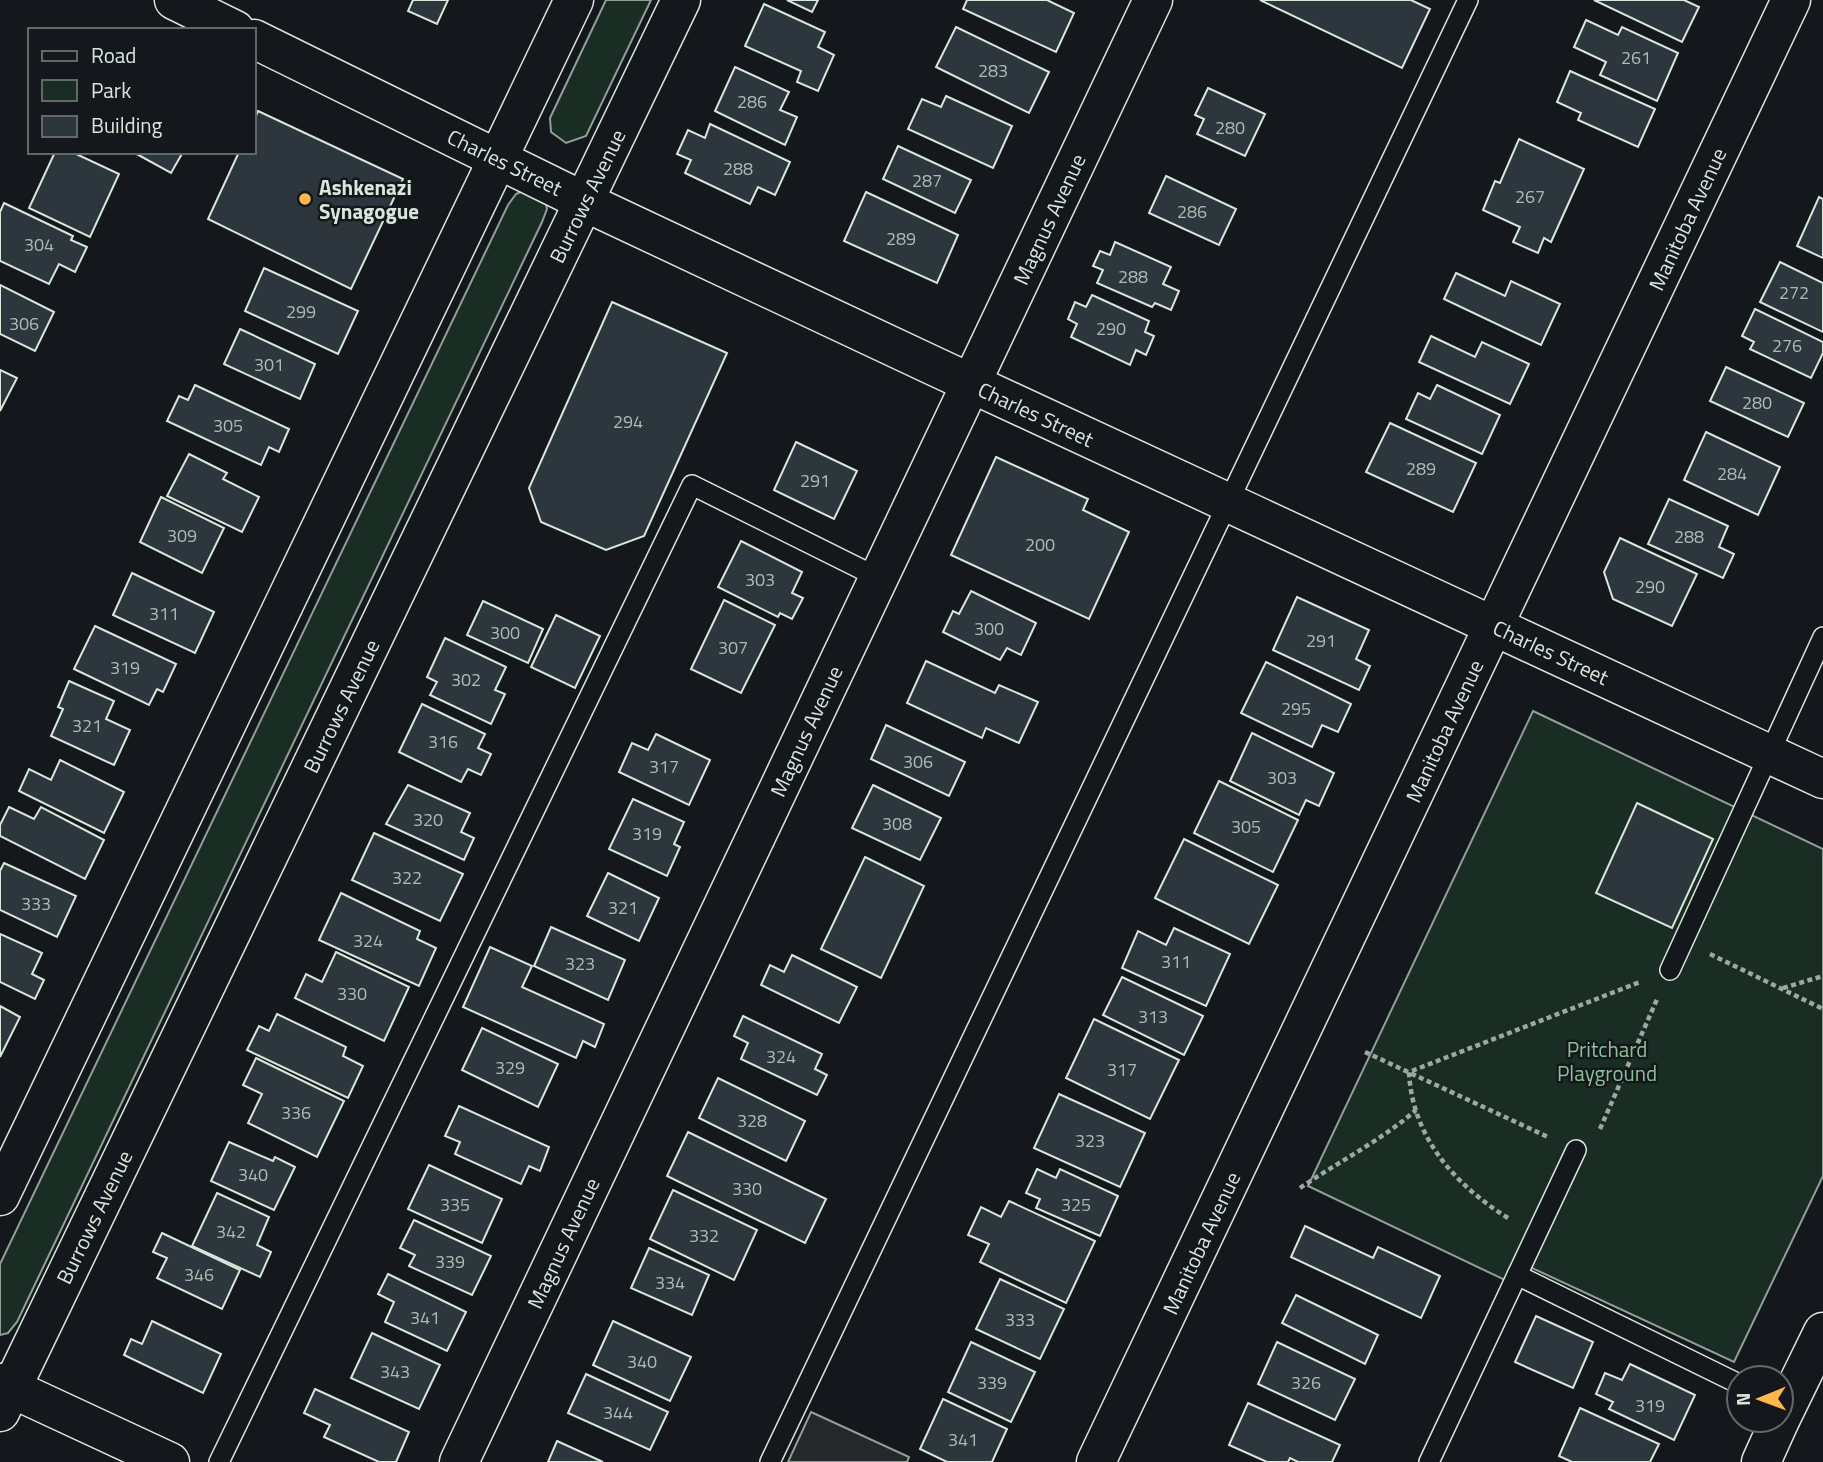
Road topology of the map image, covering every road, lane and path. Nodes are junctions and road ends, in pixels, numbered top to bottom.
1 (174, 0) edge
2 (574, 0) edge
3 (681, 0) edge
4 (1153, 0) edge
5 (1468, 0) edge
6 (1791, 0) edge
7 (230, 28) edge
8 (256, 40) edge
9 (498, 158) junction
10 (585, 202) junction
11 (971, 384) junction
12 (1226, 504) junction
13 (879, 578) junction
14 (1494, 625) junction
15 (1823, 637) edge
16 (1768, 753) junction
17 (1823, 779) edge
18 (1683, 941) junction
19 (1670, 970) junction
20 (1823, 975) edge
21 (1782, 989) junction
22 (1823, 1009) edge
23 (1365, 1052) dead end
24 (1409, 1072) junction
25 (1416, 1110) junction
26 (1576, 1150) junction
27 (1300, 1188) dead end
28 (0, 1196) edge
29 (1536, 1235) junction
30 (1517, 1275) junction
31 (1823, 1332) edge
32 (1725, 1377) edge
33 (1795, 1387) edge
34 (4, 1394) edge
35 (1773, 1434) edge
36 (170, 1462) edge
37 (219, 1462) edge
38 (458, 1462) edge
39 (770, 1462) edge
40 (1097, 1462) edge
41 (1429, 1462) edge
42 (1761, 1462) edge

1 - 7 street
2 - 9 street
3 - 10 street, Burrows Avenue
4 - 11 street, Magnus Avenue
5 - 12 lane
6 - 14 street, Manitoba Avenue
8 - 9 street, Charles Street
9 - 10 street, Charles Street
9 - 28 street
10 - 11 street, Charles Street
10 - 34 street, Burrows Avenue
11 - 12 street, Charles Street
11 - 13 street, Magnus Avenue
12 - 14 street, Charles Street
12 - 39 lane
13 - 37 lane
13 - 38 street, Magnus Avenue
14 - 16 street, Charles Street
14 - 40 street, Manitoba Avenue
15 - 16 lane
16 - 17 street, Charles Street
16 - 18 lane
18 - 19 lane
18 - 21 path
19 - 24 path
19 - 26 path
20 - 21 path
21 - 22 path
23 - 24 path
24 - 25 path
24 - 26 path
25 - 27 path
25 - 29 path
26 - 29 lane
29 - 30 lane
30 - 32 lane
30 - 41 lane
31 - 33 street
34 - 36 street
35 - 42 street

